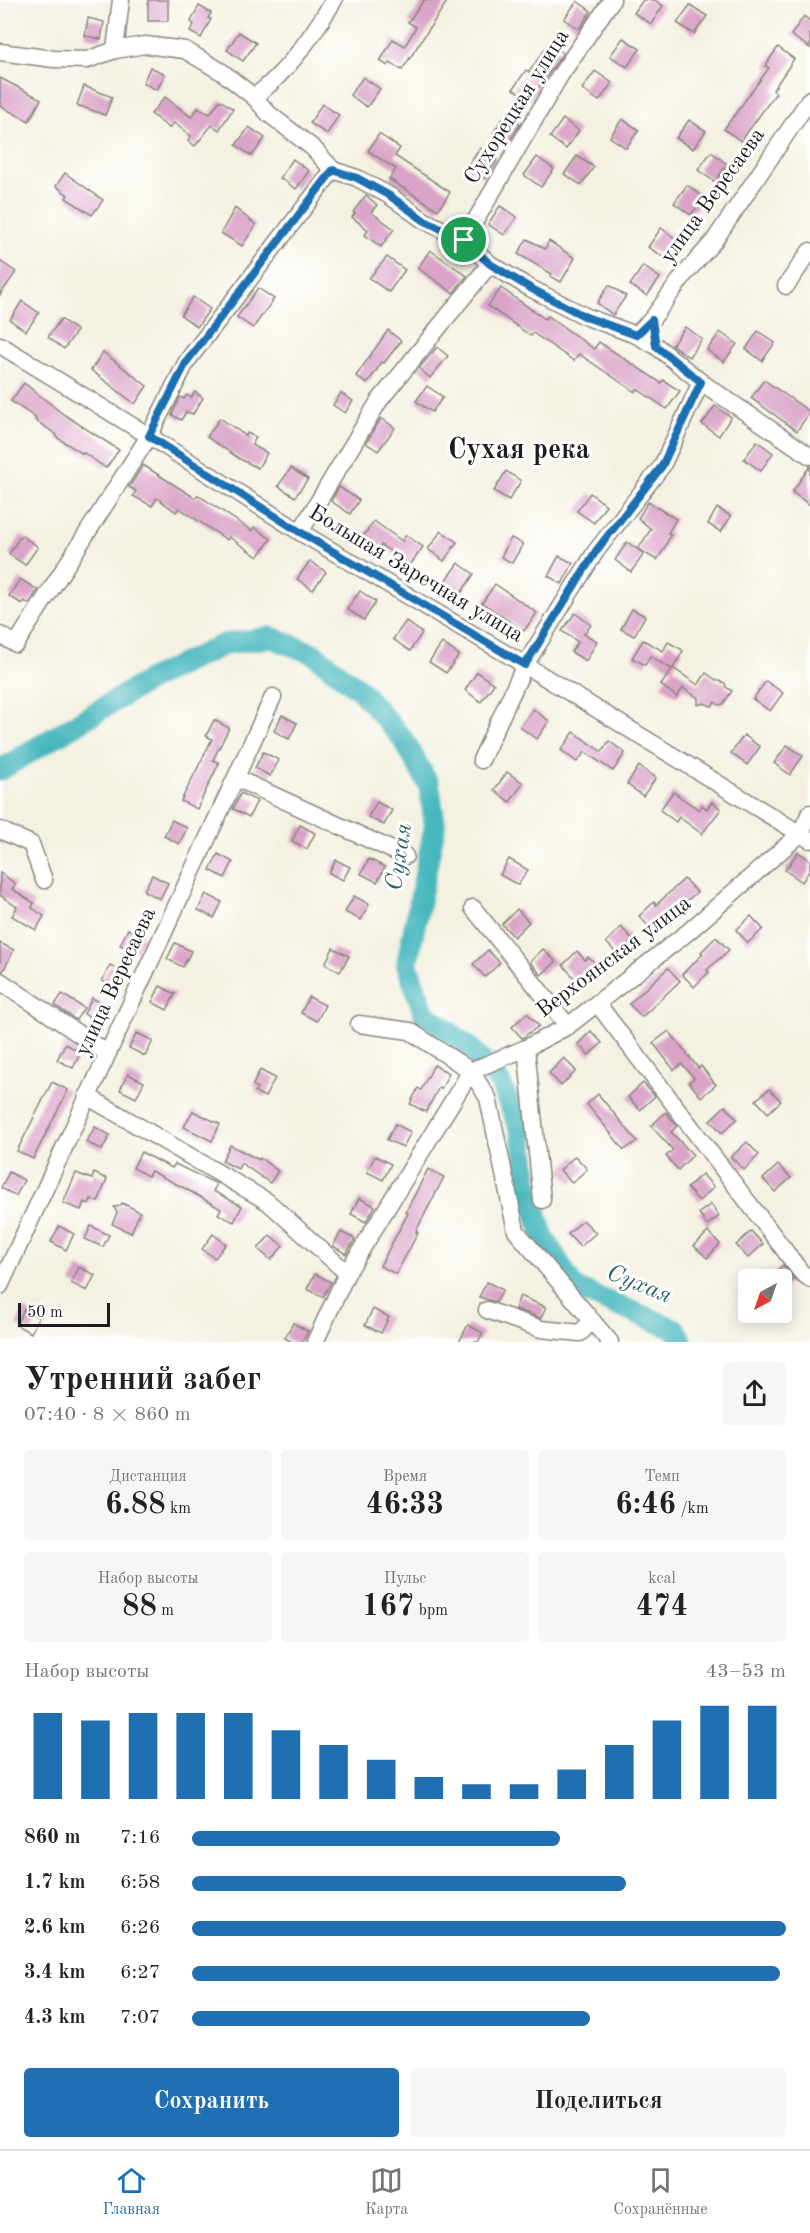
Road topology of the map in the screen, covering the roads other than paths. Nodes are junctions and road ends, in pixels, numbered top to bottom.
1 (122, 0) edge
2 (334, 0) edge
3 (612, 0) edge
4 (115, 50) junction
5 (0, 52) edge
6 (254, 97) junction
7 (810, 99) edge
8 (333, 170) junction
9 (464, 240) junction
10 (810, 251) edge
11 (490, 264) junction
12 (786, 285) dead end
13 (652, 320) junction
14 (636, 335) junction
15 (0, 345) edge
16 (656, 346) junction
17 (701, 382) junction
18 (149, 436) junction
19 (810, 456) edge
20 (300, 532) junction
21 (0, 635) edge
22 (525, 665) junction
23 (273, 697) dead end
24 (481, 760) dead end
25 (236, 778) junction
26 (810, 813) edge
27 (0, 830) edge
28 (805, 837) edge
29 (405, 856) dead end
30 (44, 880) dead end
31 (473, 908) dead end
32 (0, 981) edge
33 (597, 1003) junction
34 (359, 1024) dead end
35 (568, 1026) junction
36 (519, 1050) junction
37 (107, 1053) junction
38 (471, 1071) junction
39 (87, 1096) junction
40 (542, 1200) dead end
41 (347, 1273) junction
42 (810, 1279) edge
43 (0, 1286) edge
44 (487, 1310) dead end
45 (592, 1321) junction
46 (315, 1342) edge
47 (610, 1342) edge

1 - 4 street
2 - 6 street
3 - 9 street, Сухорецкая улица
4 - 5 street
4 - 6 street
6 - 8 street
7 - 13 street, улица Вересаева
8 - 9 street
8 - 18 street
9 - 11 street
10 - 12 street
11 - 14 street
11 - 20 street
13 - 14 street, улица Вересаева
13 - 16 street
14 - 16 street
15 - 18 street, Большая Заречная улица
16 - 17 street
17 - 19 street
17 - 22 street
18 - 20 street, Большая Заречная улица
18 - 21 street
20 - 22 street, Большая Заречная улица
22 - 24 street
22 - 28 street, Большая Заречная улица
23 - 25 street, улица Вересаева
25 - 29 street
25 - 37 street, улица Вересаева
26 - 28 street, Верхоянская улица
27 - 30 street
28 - 33 street, Верхоянская улица
31 - 35 street
32 - 37 street
33 - 35 street, Верхоянская улица
33 - 42 street
34 - 38 street
35 - 36 street, Верхоянская улица
36 - 38 street, Верхоянская улица
36 - 40 street
37 - 39 street, улица Вересаева
38 - 41 street
38 - 45 street
39 - 41 street
39 - 43 street, улица Вересаева
41 - 46 street
44 - 45 street
45 - 47 street

